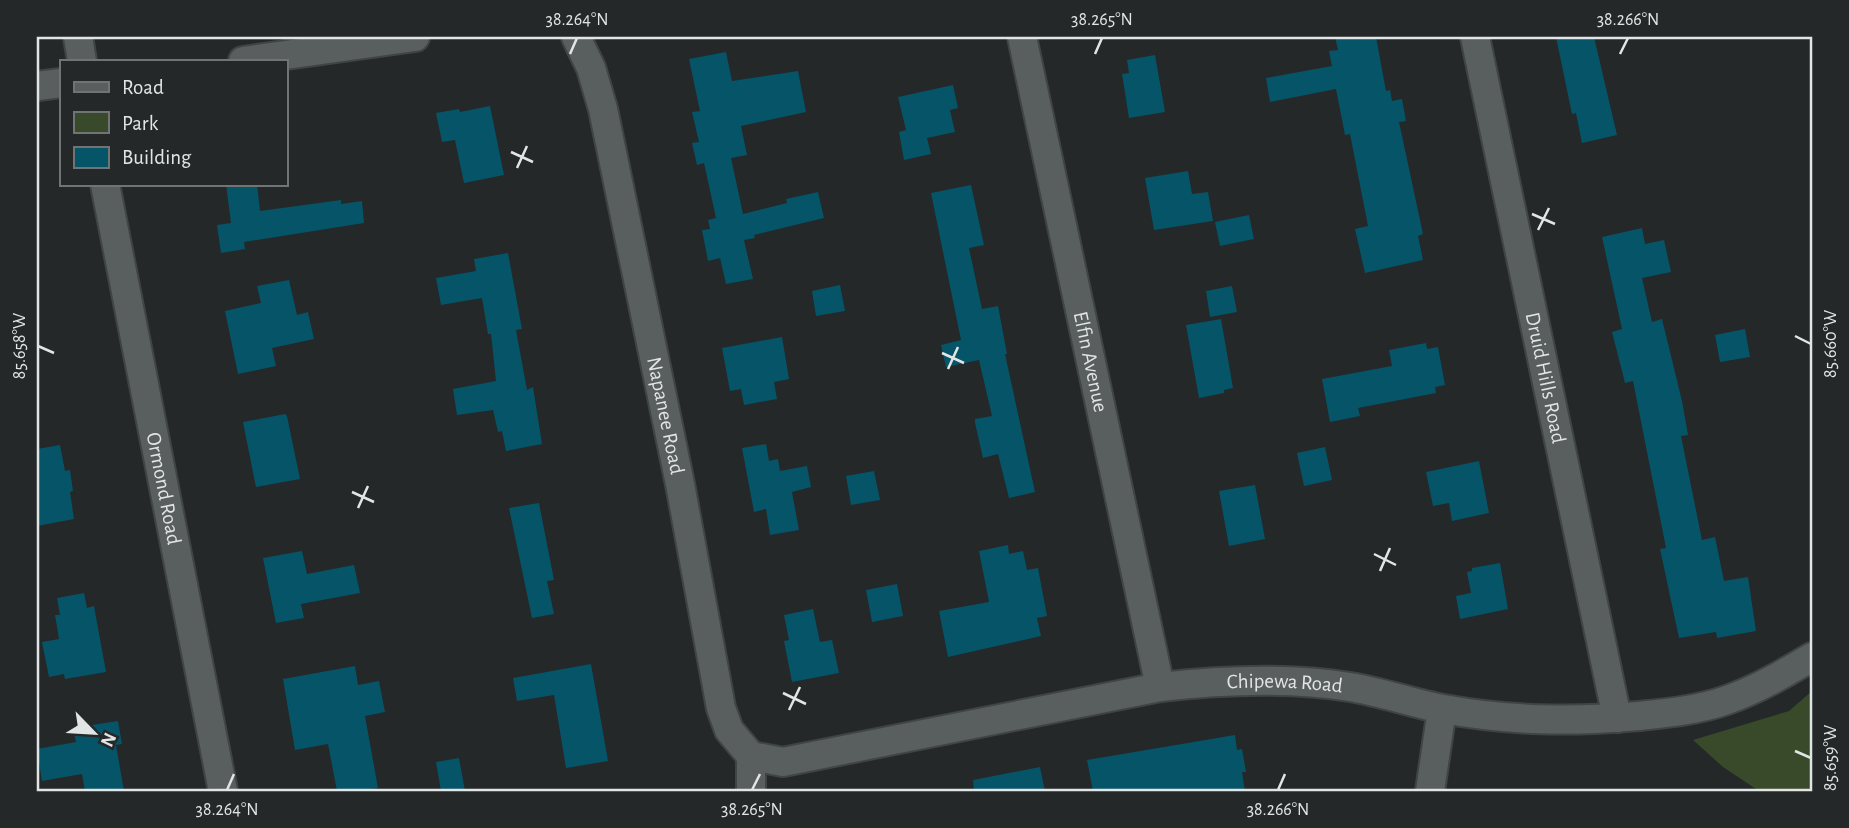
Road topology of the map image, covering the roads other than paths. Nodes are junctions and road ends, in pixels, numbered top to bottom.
1 (78, 37) edge
2 (415, 37) edge
3 (576, 37) edge
4 (1022, 37) edge
5 (1475, 37) edge
6 (82, 60) edge
7 (250, 60) edge
8 (60, 83) edge
9 (37, 86) edge
10 (105, 186) edge
11 (1812, 657) edge
12 (1160, 687) junction
13 (1442, 709) junction
14 (1617, 718) junction
15 (751, 756) junction
16 (223, 791) edge
17 (751, 791) edge
18 (1430, 791) edge

1 - 6 street
2 - 7 street
3 - 15 street, Napanee Road
4 - 12 street, Elfin Avenue
5 - 14 street, Druid Hills Road
8 - 9 street
10 - 16 street, Ormond Road
11 - 14 street, Chipewa Road
12 - 13 street, Chipewa Road
12 - 15 street, Chipewa Road
13 - 14 street, Chipewa Road
13 - 18 street
15 - 17 street

